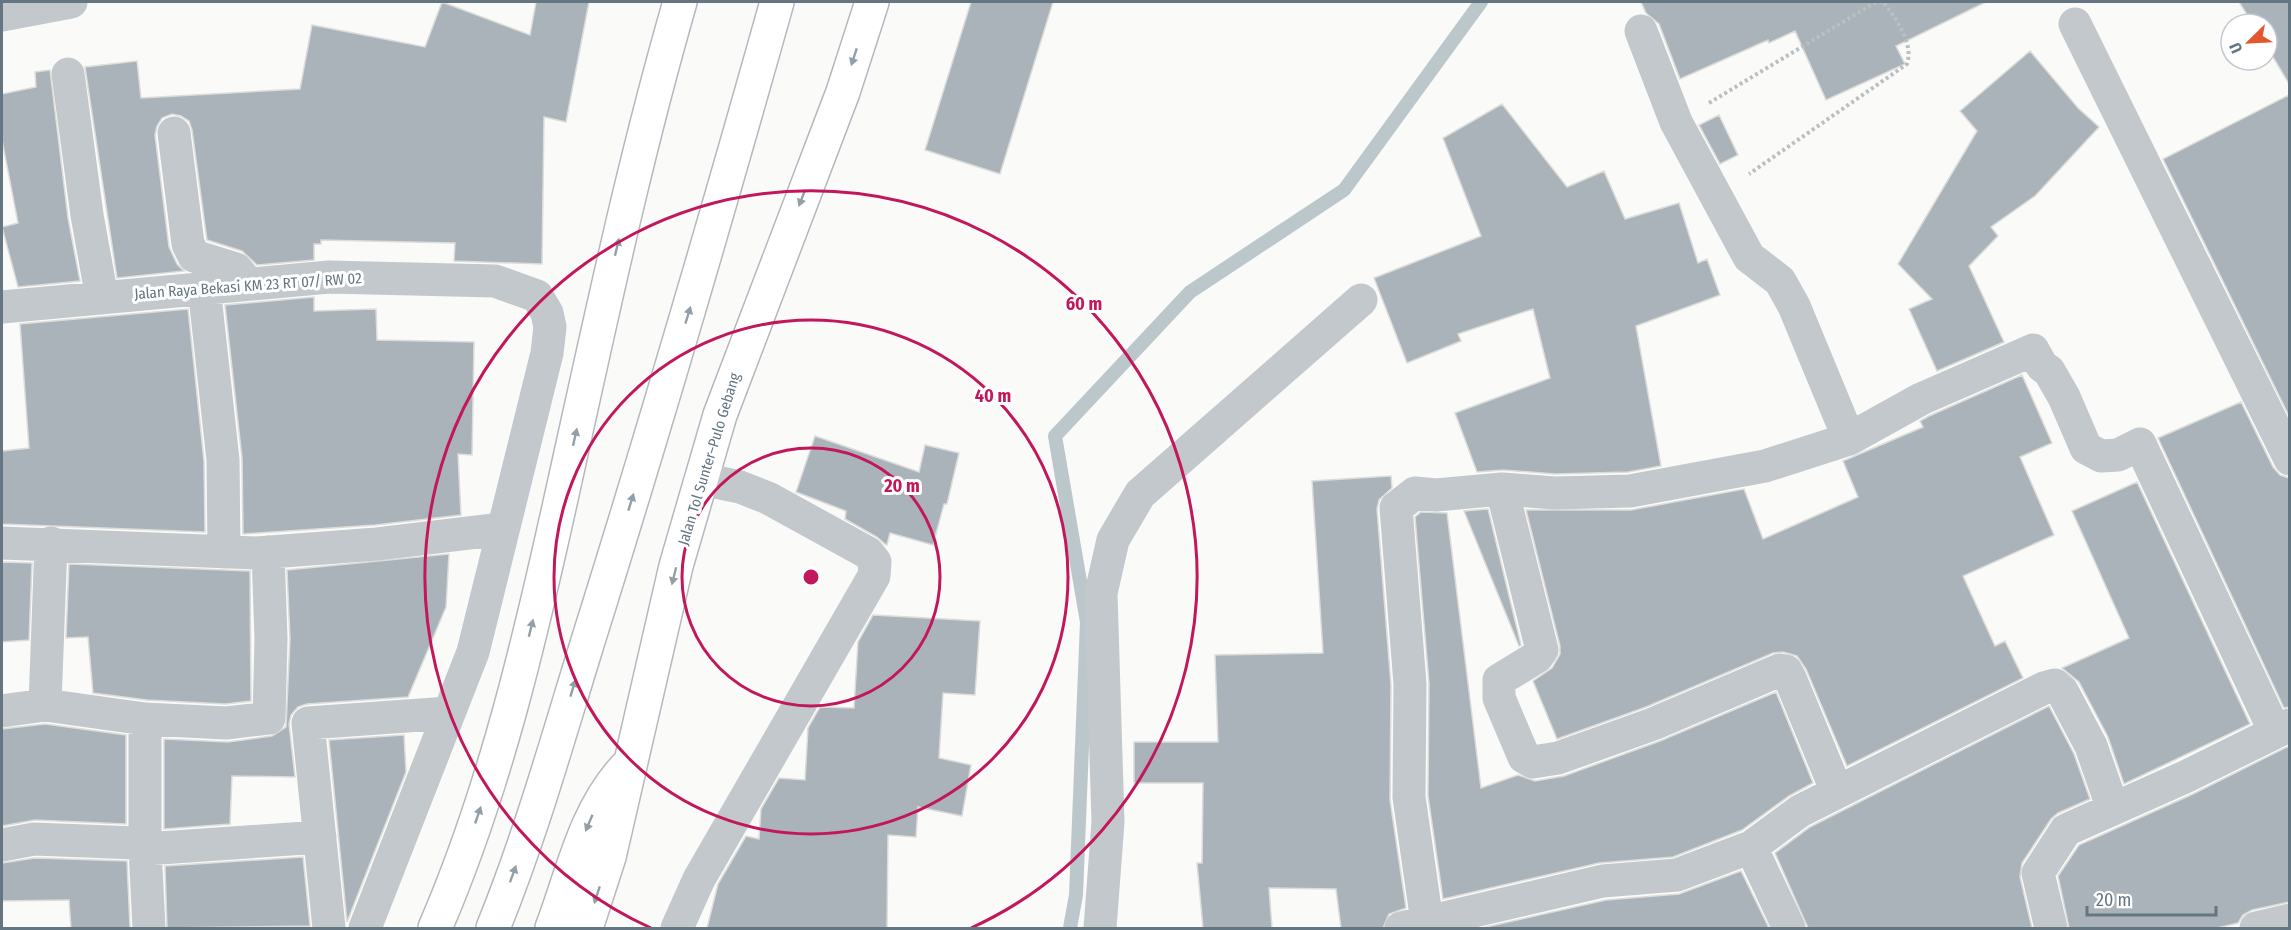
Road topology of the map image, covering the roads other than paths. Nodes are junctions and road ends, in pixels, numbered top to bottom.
1 (71, 2) edge
2 (681, 2) edge
3 (777, 2) edge
4 (872, 2) edge
5 (2, 15) edge
6 (2075, 24) dead end
7 (1641, 31) dead end
8 (68, 74) dead end
9 (174, 133) dead end
10 (248, 283) junction
11 (204, 287) junction
12 (102, 298) junction
13 (1361, 300) dead end
14 (2, 307) edge
15 (1849, 439) junction
16 (2289, 459) edge
17 (701, 479) junction
18 (1502, 489) junction
19 (502, 529) junction
20 (2, 543) edge
21 (51, 543) junction
22 (224, 552) junction
23 (268, 552) junction
24 (45, 705) junction
25 (2, 711) edge
26 (449, 713) junction
27 (145, 719) junction
28 (2282, 728) edge
29 (634, 758) junction
30 (1837, 792) junction
31 (2113, 809) junction
32 (320, 837) junction
33 (2, 845) edge
34 (1751, 847) junction
35 (145, 849) junction
36 (2289, 920) edge
37 (1414, 925) edge
38 (149, 928) edge
39 (329, 928) edge
40 (365, 928) edge
41 (435, 928) edge
42 (493, 928) edge
43 (552, 928) edge
44 (585, 928) edge
45 (677, 928) edge
46 (1100, 928) edge
47 (1789, 928) edge
48 (2051, 928) edge
49 (2256, 928) edge

1 - 5 street
41 -> 2 highway
42 -> 3 highway
4 -> 17 highway, Jalan Tol Sunter–Pulo Gebang
6 - 16 street
7 - 15 street
8 - 12 street
9 - 10 street
10 - 11 street, Jalan Raya Bekasi KM 23 RT 07/ RW 02
10 - 19 street, Jalan Raya Bekasi KM 23 RT 07/ RW 02
11 - 12 street, Jalan Raya Bekasi KM 23 RT 07/ RW 02
11 - 22 street
12 - 14 street, Jalan Raya Bekasi KM 23 RT 07/ RW 02
13 - 46 street
15 - 18 street
15 - 28 street
17 -> 29 highway, Jalan Tol Sunter–Pulo Gebang
17 - 45 street
18 - 30 street
18 - 37 street
19 - 23 street
19 - 26 street, Jalan Raya Bekasi KM 23 RT 07/ RW 02
20 - 21 street
21 - 22 street
21 - 24 street
22 - 23 street
23 - 27 street
24 - 25 street
24 - 27 street
26 - 32 street
26 - 40 street, Jalan Raya Bekasi KM 23 RT 07/ RW 02
27 - 35 street
28 - 31 street
29 -> 43 highway
29 -> 44 highway, Jalan Tol Sunter–Pulo Gebang
30 - 31 street
30 - 34 street
31 - 48 street
32 - 35 street
32 - 39 street
33 - 35 street
34 - 37 street
34 - 47 street
35 - 38 street
36 - 49 street

